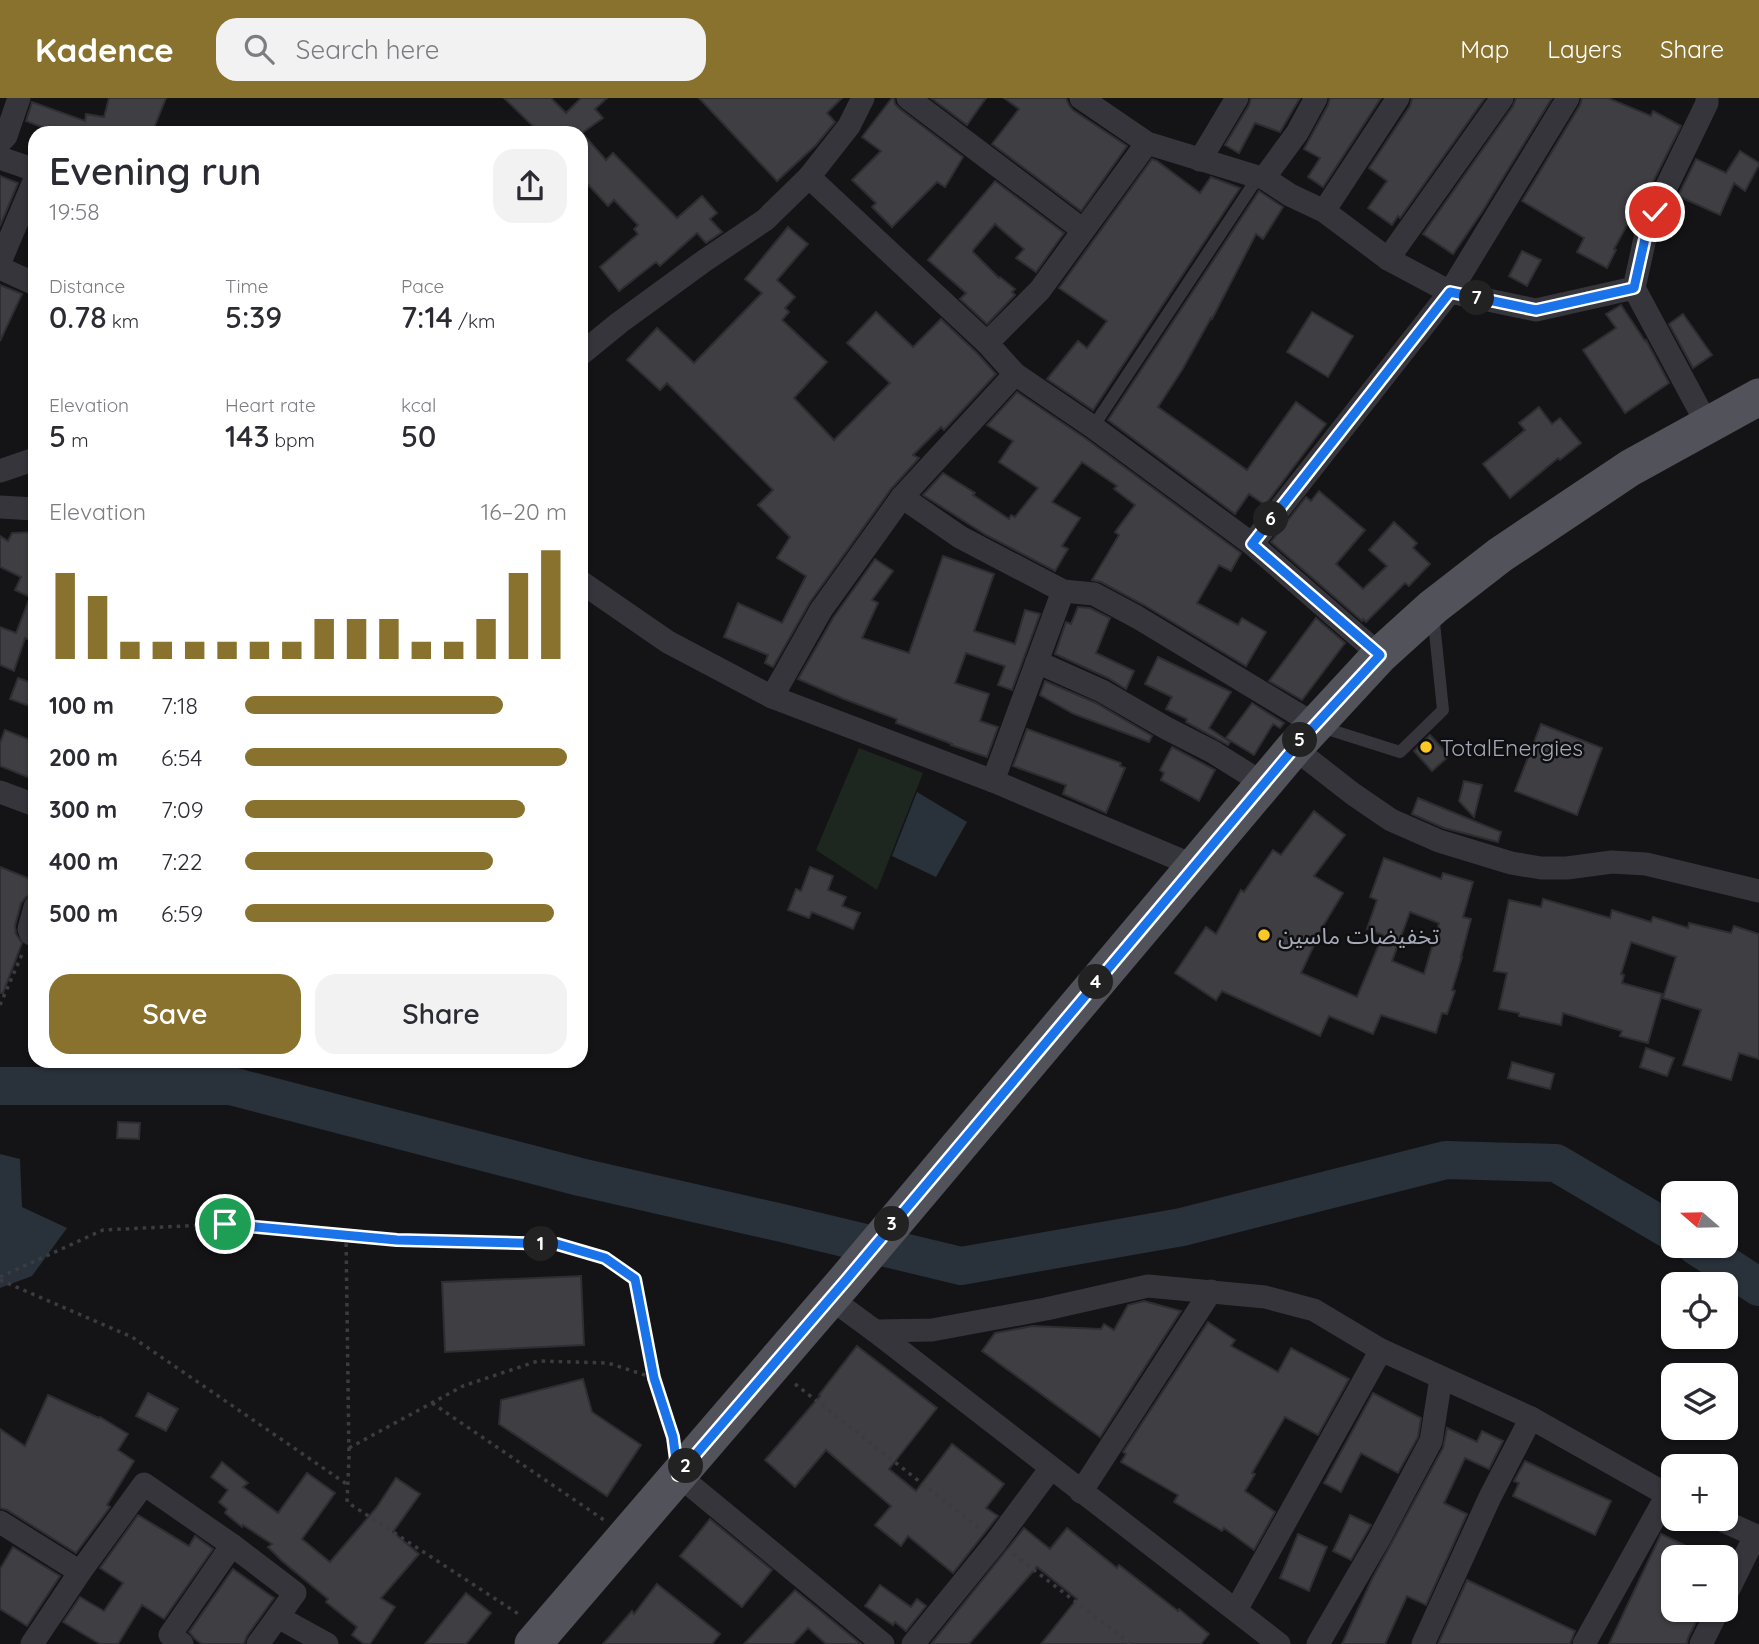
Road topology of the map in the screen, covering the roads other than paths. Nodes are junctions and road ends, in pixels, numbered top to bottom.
1 (19, 98) edge
2 (863, 98) edge
3 (908, 98) edge
4 (1081, 98) edge
5 (1237, 98) edge
6 (1316, 98) edge
7 (1398, 98) edge
8 (1502, 98) edge
9 (1569, 98) edge
10 (1707, 98) edge
11 (0, 142) edge
12 (1147, 143) junction
13 (0, 158) edge
14 (1200, 160) junction
15 (28, 168) edge
16 (809, 177) junction
17 (1261, 178) junction
18 (28, 196) edge
19 (1324, 211) junction
20 (1083, 230) junction
21 (1388, 259) junction
22 (0, 262) edge
23 (0, 268) edge
24 (28, 281) edge
25 (1634, 288) junction
26 (1450, 292) junction
27 (987, 343) junction
28 (588, 348) edge
29 (1015, 374) junction
30 (1759, 397) edge
31 (1707, 424) junction
32 (1093, 427) junction
33 (28, 461) edge
34 (0, 471) edge
35 (902, 497) junction
36 (0, 507) edge
37 (28, 509) edge
38 (1252, 544) junction
39 (588, 587) edge
40 (1063, 592) junction
41 (1433, 607) junction
42 (1380, 655) junction
43 (1037, 662) junction
44 (772, 696) junction
45 (1304, 736) junction
46 (993, 781) junction
47 (1264, 784) junction
48 (0, 792) edge
49 (28, 802) edge
50 (1195, 866) junction
51 (1759, 891) edge
52 (838, 1289) junction
53 (1211, 1291) junction
54 (875, 1331) junction
55 (1381, 1350) junction
56 (1441, 1378) junction
57 (1531, 1418) junction
58 (1051, 1468) junction
59 (678, 1475) junction
60 (1661, 1491) edge
61 (1081, 1492) junction
62 (1661, 1511) edge
63 (0, 1522) edge
64 (1738, 1528) edge
65 (1757, 1537) edge
66 (232, 1545) junction
67 (80, 1572) junction
68 (1738, 1573) edge
69 (1236, 1610) junction
70 (278, 1617) junction
71 (1712, 1622) edge
72 (539, 1640) edge
73 (32, 1644) edge
74 (182, 1644) edge
75 (258, 1644) edge
76 (327, 1644) edge
77 (883, 1644) edge
78 (913, 1644) edge
79 (1279, 1644) edge
80 (1318, 1644) edge
81 (1423, 1644) edge
82 (1584, 1644) edge
83 (1701, 1644) edge

1 - 11 street
2 - 16 street
3 - 20 street
4 - 12 street
5 - 14 street
6 - 17 street
7 - 19 street
8 - 21 street
9 - 26 street
10 - 25 street
12 - 14 street
12 - 20 street
13 - 15 street
14 - 17 street
16 - 27 street
16 - 28 street
17 - 19 street
17 - 32 lane
18 - 22 street
19 - 21 street
20 - 27 street
21 - 26 street
23 - 24 street
25 - 26 street
25 - 31 street
26 - 38 street
27 - 29 street
29 - 32 street
29 - 35 street
30 - 31 main road
31 - 41 main road
32 - 38 street
33 - 34 street
35 - 40 street
35 - 44 street
36 - 37 street
38 - 42 street
39 - 44 street
40 - 43 street
40 - 45 street
41 - 42 main road
41 - 45 lane
42 - 45 main road
43 - 46 street
43 - 47 street
44 - 46 street
45 - 47 main road
45 - 51 street
46 - 50 street
47 - 50 main road
48 - 49 street
50 - 52 main road
52 - 54 street
52 - 59 main road
53 - 54 street
53 - 55 street
53 - 61 street
54 - 58 street
55 - 56 street
55 - 69 street
56 - 57 street
56 - 80 street
57 - 60 street
57 - 81 street
58 - 61 street
58 - 78 street
59 - 72 main road
59 - 77 street
61 - 69 street
62 - 82 street
63 - 67 street
64 - 65 street
65 - 68 street
66 - 67 street
66 - 70 street
66 - 74 street
67 - 73 street
69 - 79 street
70 - 75 street
70 - 76 street
71 - 83 street

